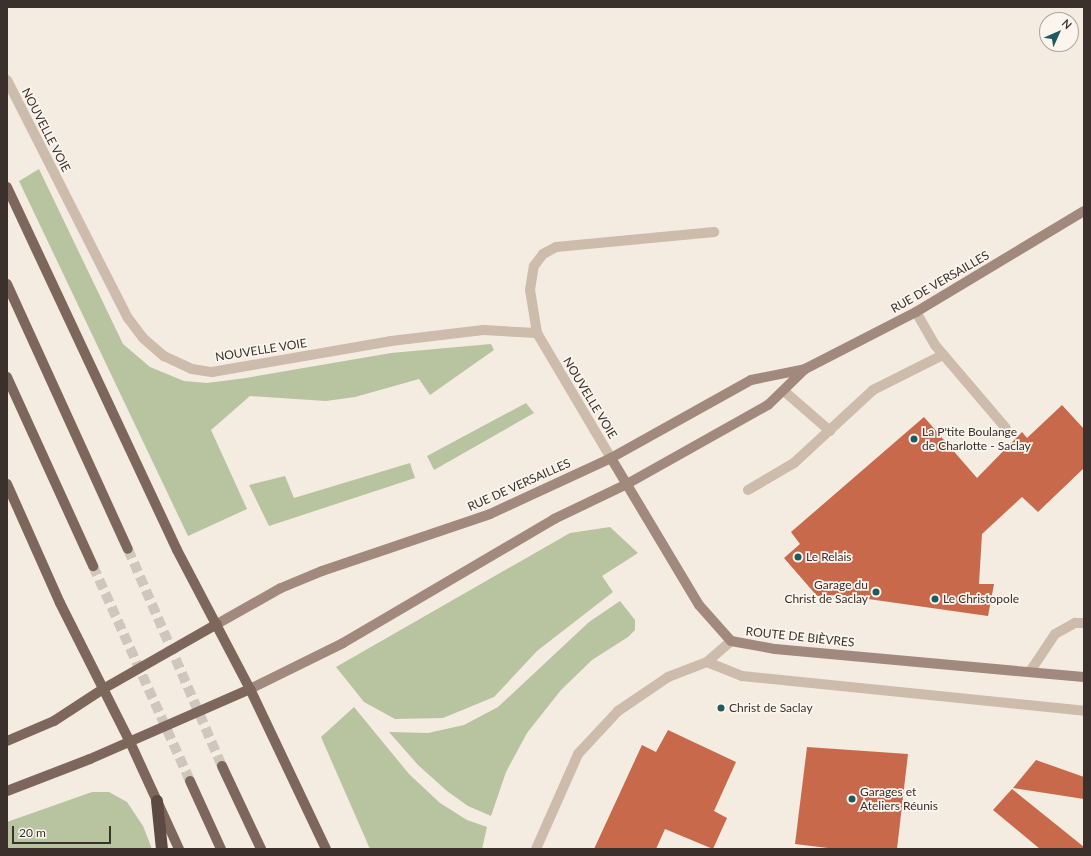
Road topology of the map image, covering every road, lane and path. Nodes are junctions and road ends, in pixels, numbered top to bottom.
1 (7, 80) edge
2 (7, 186) edge
3 (1083, 213) edge
4 (714, 232) dead end
5 (7, 284) edge
6 (916, 312) junction
7 (537, 334) junction
8 (943, 355) junction
9 (805, 369) junction
10 (7, 377) edge
11 (784, 391) junction
12 (1006, 428) dead end
13 (830, 430) junction
14 (611, 458) junction
15 (7, 484) edge
16 (627, 484) junction
17 (748, 490) dead end
18 (128, 549) tunnel mouth
19 (93, 566) tunnel mouth
20 (1084, 623) edge
21 (217, 624) junction
22 (731, 641) junction
23 (707, 662) junction
24 (1031, 670) junction
25 (1084, 677) edge
26 (103, 689) junction
27 (250, 689) junction
28 (1084, 711) edge
29 (7, 741) edge
30 (130, 742) junction
31 (222, 766) tunnel mouth
32 (190, 781) tunnel mouth
33 (7, 791) edge
34 (157, 801) junction
35 (162, 849) edge
36 (179, 849) edge
37 (221, 849) edge
38 (261, 849) edge
39 (326, 849) edge
40 (536, 849) edge

1 - 7 street, NOUVELLE VOIE
2 - 21 main road
3 - 6 main road, RUE DE VERSAILLES
4 - 7 street
5 - 18 main road
6 - 8 street
6 - 9 main road, RUE DE VERSAILLES
7 - 14 street, NOUVELLE VOIE
8 - 12 street
8 - 13 street
9 - 11 main road, RUE DE VERSAILLES
9 - 14 main road, RUE DE VERSAILLES
10 - 19 main road
11 - 13 street
11 - 16 main road, RUE DE VERSAILLES
13 - 17 street
14 - 16 main road, ROUTE DE BIÈVRES
14 - 21 main road, RUE DE VERSAILLES
15 - 26 main road
16 - 22 main road, ROUTE DE BIÈVRES
16 - 27 main road, RUE DE VERSAILLES
20 - 24 street
21 - 26 main road
21 - 27 main road
22 - 23 street
22 - 24 main road, ROUTE DE BIÈVRES
23 - 28 street
23 - 40 street
24 - 25 main road, ROUTE DE BIÈVRES
26 - 29 main road
26 - 30 main road
27 - 30 main road
27 - 39 main road
30 - 33 main road
30 - 34 main road
31 - 38 main road
32 - 37 main road
34 - 35 highway
34 - 36 main road

